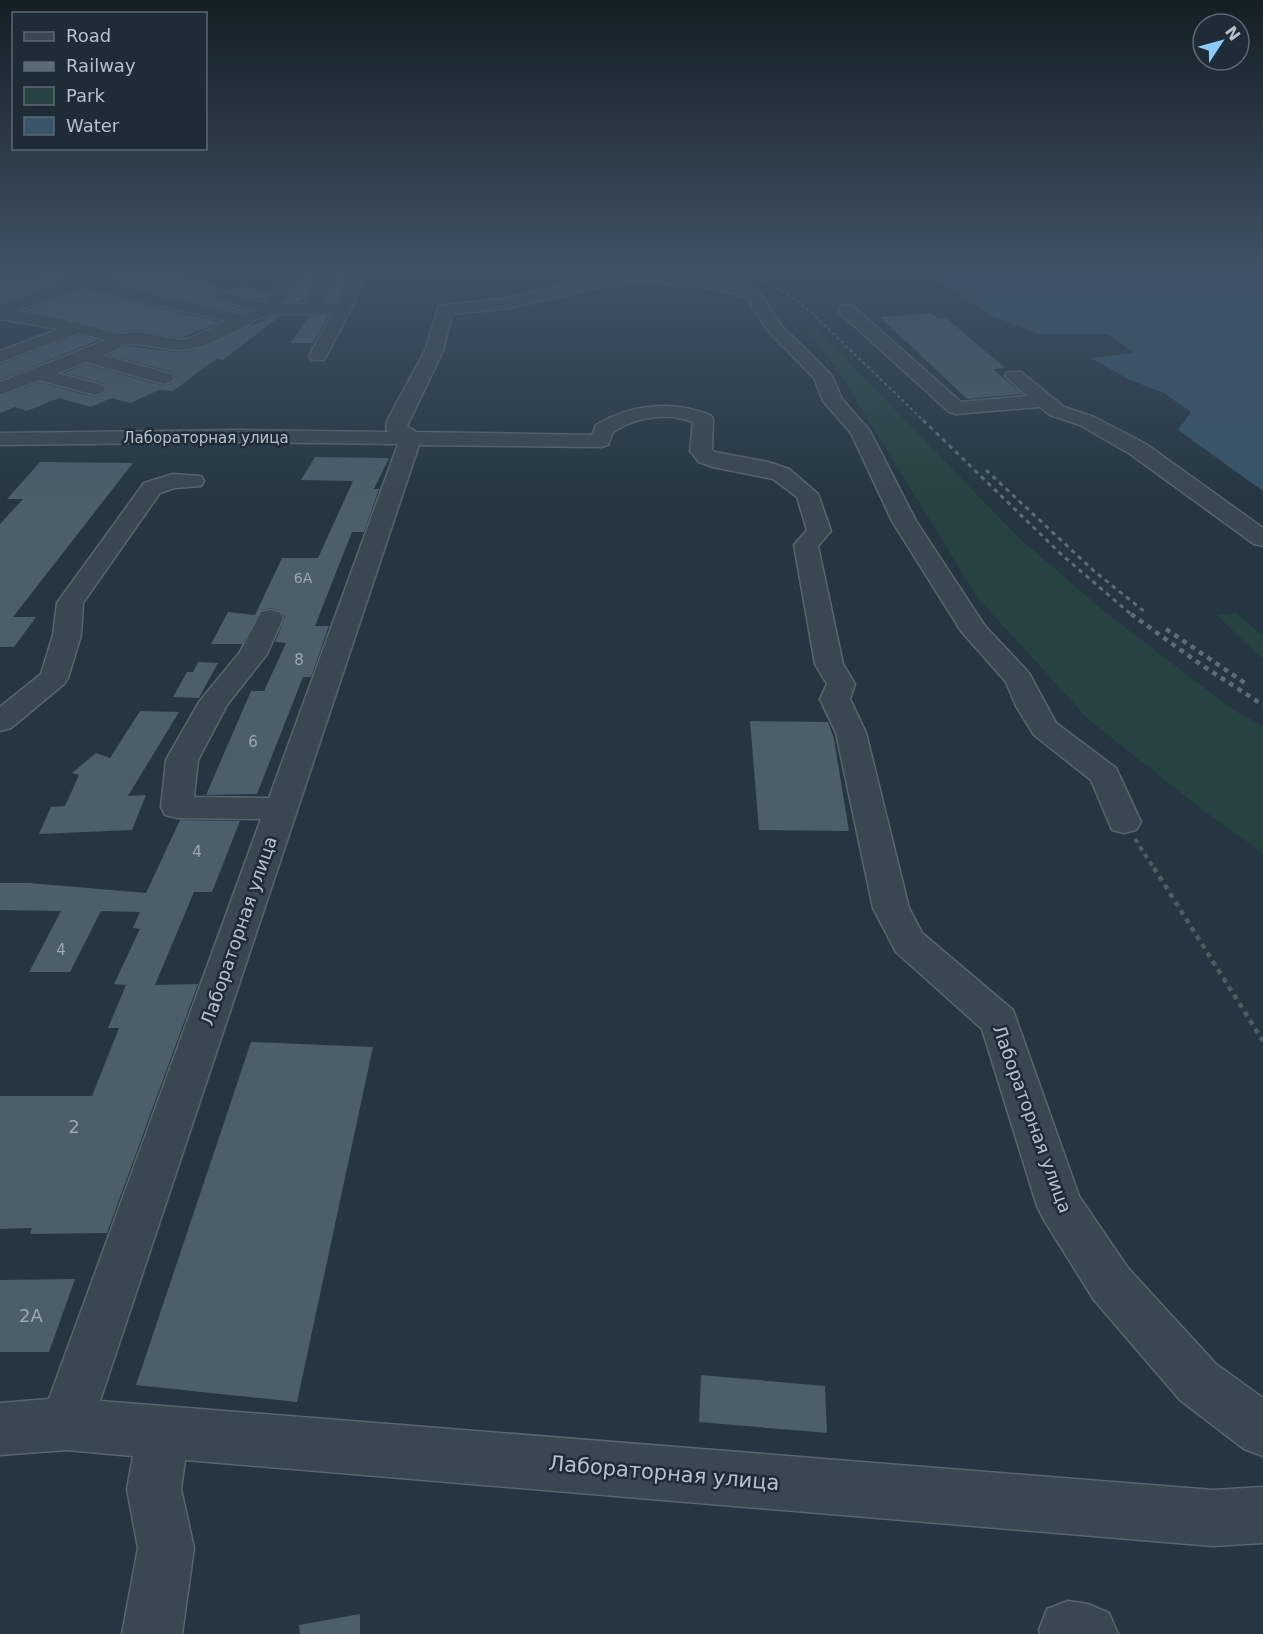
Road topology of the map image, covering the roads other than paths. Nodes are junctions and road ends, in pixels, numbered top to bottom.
1 (31, 347) edge
2 (47, 347) edge
3 (106, 347) edge
4 (323, 347) edge
5 (435, 347) edge
6 (794, 347) edge
7 (888, 347) edge
8 (85, 356) junction
9 (318, 356) dead end
10 (0, 357) edge
11 (0, 368) edge
12 (37, 374) junction
13 (1014, 376) dead end
14 (164, 378) dead end
15 (0, 389) edge
16 (94, 389) dead end
17 (1045, 401) junction
18 (411, 438) junction
19 (0, 439) edge
20 (193, 480) dead end
21 (1263, 539) edge
22 (270, 618) dead end
23 (0, 722) edge
24 (282, 809) junction
25 (1124, 822) road end
26 (66, 1424) junction
27 (0, 1429) edge
28 (1263, 1430) edge
29 (163, 1432) junction
30 (1263, 1515) edge
31 (152, 1634) edge

1 - 10 street
2 - 11 street
3 - 8 street
4 - 9 street
5 - 18 street
6 - 25 street
7 - 17 street
8 - 12 street
8 - 14 street
11 - 12 street
12 - 15 street
12 - 16 street
13 - 17 street
17 - 21 street
18 - 19 street, Лабораторная улица
18 - 24 street, Лабораторная улица
18 - 28 street, Лабораторная улица
20 - 23 street
22 - 24 street
24 - 26 street, Лабораторная улица
26 - 27 street, Лабораторная улица
26 - 29 street, Лабораторная улица
29 - 30 street, Лабораторная улица
29 - 31 street

